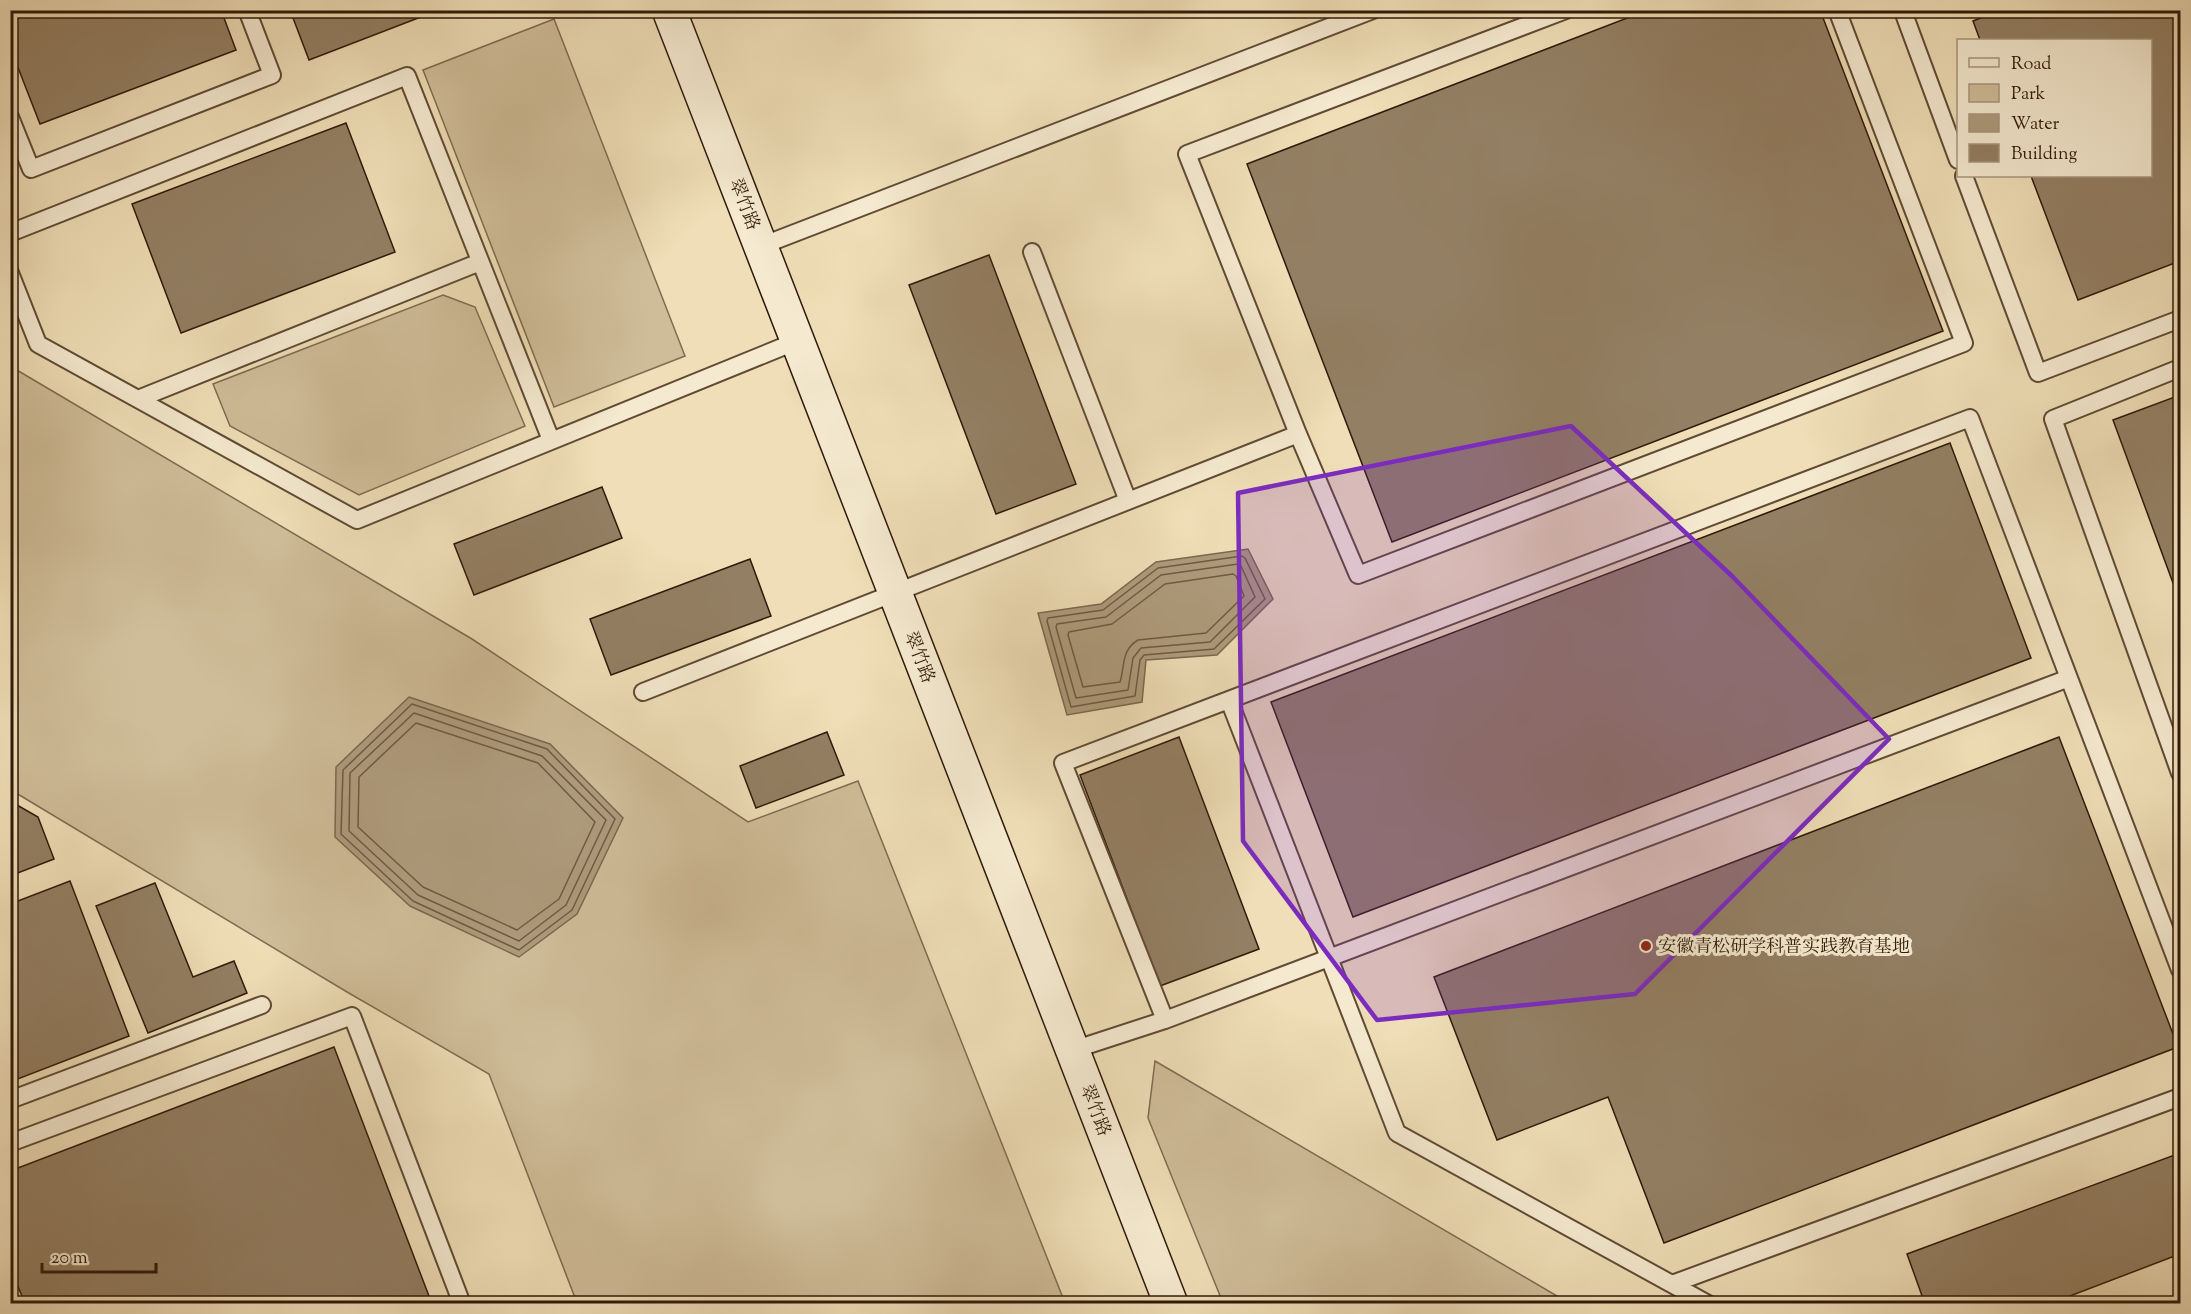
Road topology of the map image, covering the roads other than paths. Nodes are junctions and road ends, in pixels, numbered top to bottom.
1 (247, 10) edge
2 (669, 10) edge
3 (1373, 10) edge
4 (1566, 10) edge
5 (1837, 10) edge
6 (1906, 10) edge
7 (1342, 16) edge
8 (10, 117) edge
9 (1957, 155) edge
10 (1964, 177) edge
11 (10, 233) edge
12 (761, 246) junction
13 (1032, 252) dead end
14 (480, 262) junction
15 (10, 273) edge
16 (2181, 319) edge
17 (797, 340) junction
18 (2181, 368) edge
19 (138, 399) junction
20 (1298, 434) junction
21 (551, 440) junction
22 (1128, 501) junction
23 (895, 592) junction
24 (2069, 678) junction
25 (643, 692) dead end
26 (1230, 699) junction
27 (2181, 773) edge
28 (1330, 957) junction
29 (2181, 970) edge
30 (262, 1005) dead end
31 (1164, 1020) junction
32 (1073, 1050) junction
33 (2181, 1097) edge
34 (10, 1100) edge
35 (10, 1143) edge
36 (1672, 1284) junction
37 (462, 1304) edge
38 (1171, 1304) edge
39 (1708, 1304) edge

1 - 8 lane
2 - 12 street, 翠竹路
3 - 7 lane
4 - 20 lane
5 - 20 lane
6 - 9 lane
7 - 12 lane
10 - 16 lane
11 - 14 lane
12 - 17 street, 翠竹路
13 - 22 lane
14 - 19 lane
14 - 21 lane
15 - 19 lane
17 - 21 lane
17 - 23 street, 翠竹路
18 - 27 lane
19 - 21 lane
20 - 22 lane
22 - 23 lane
23 - 25 lane
23 - 32 street, 翠竹路
24 - 26 lane
24 - 28 lane
24 - 29 lane
26 - 28 lane
26 - 31 lane
28 - 31 lane
28 - 36 lane
30 - 34 lane
31 - 32 lane
32 - 38 street, 翠竹路
33 - 36 lane
35 - 37 lane
36 - 39 lane

